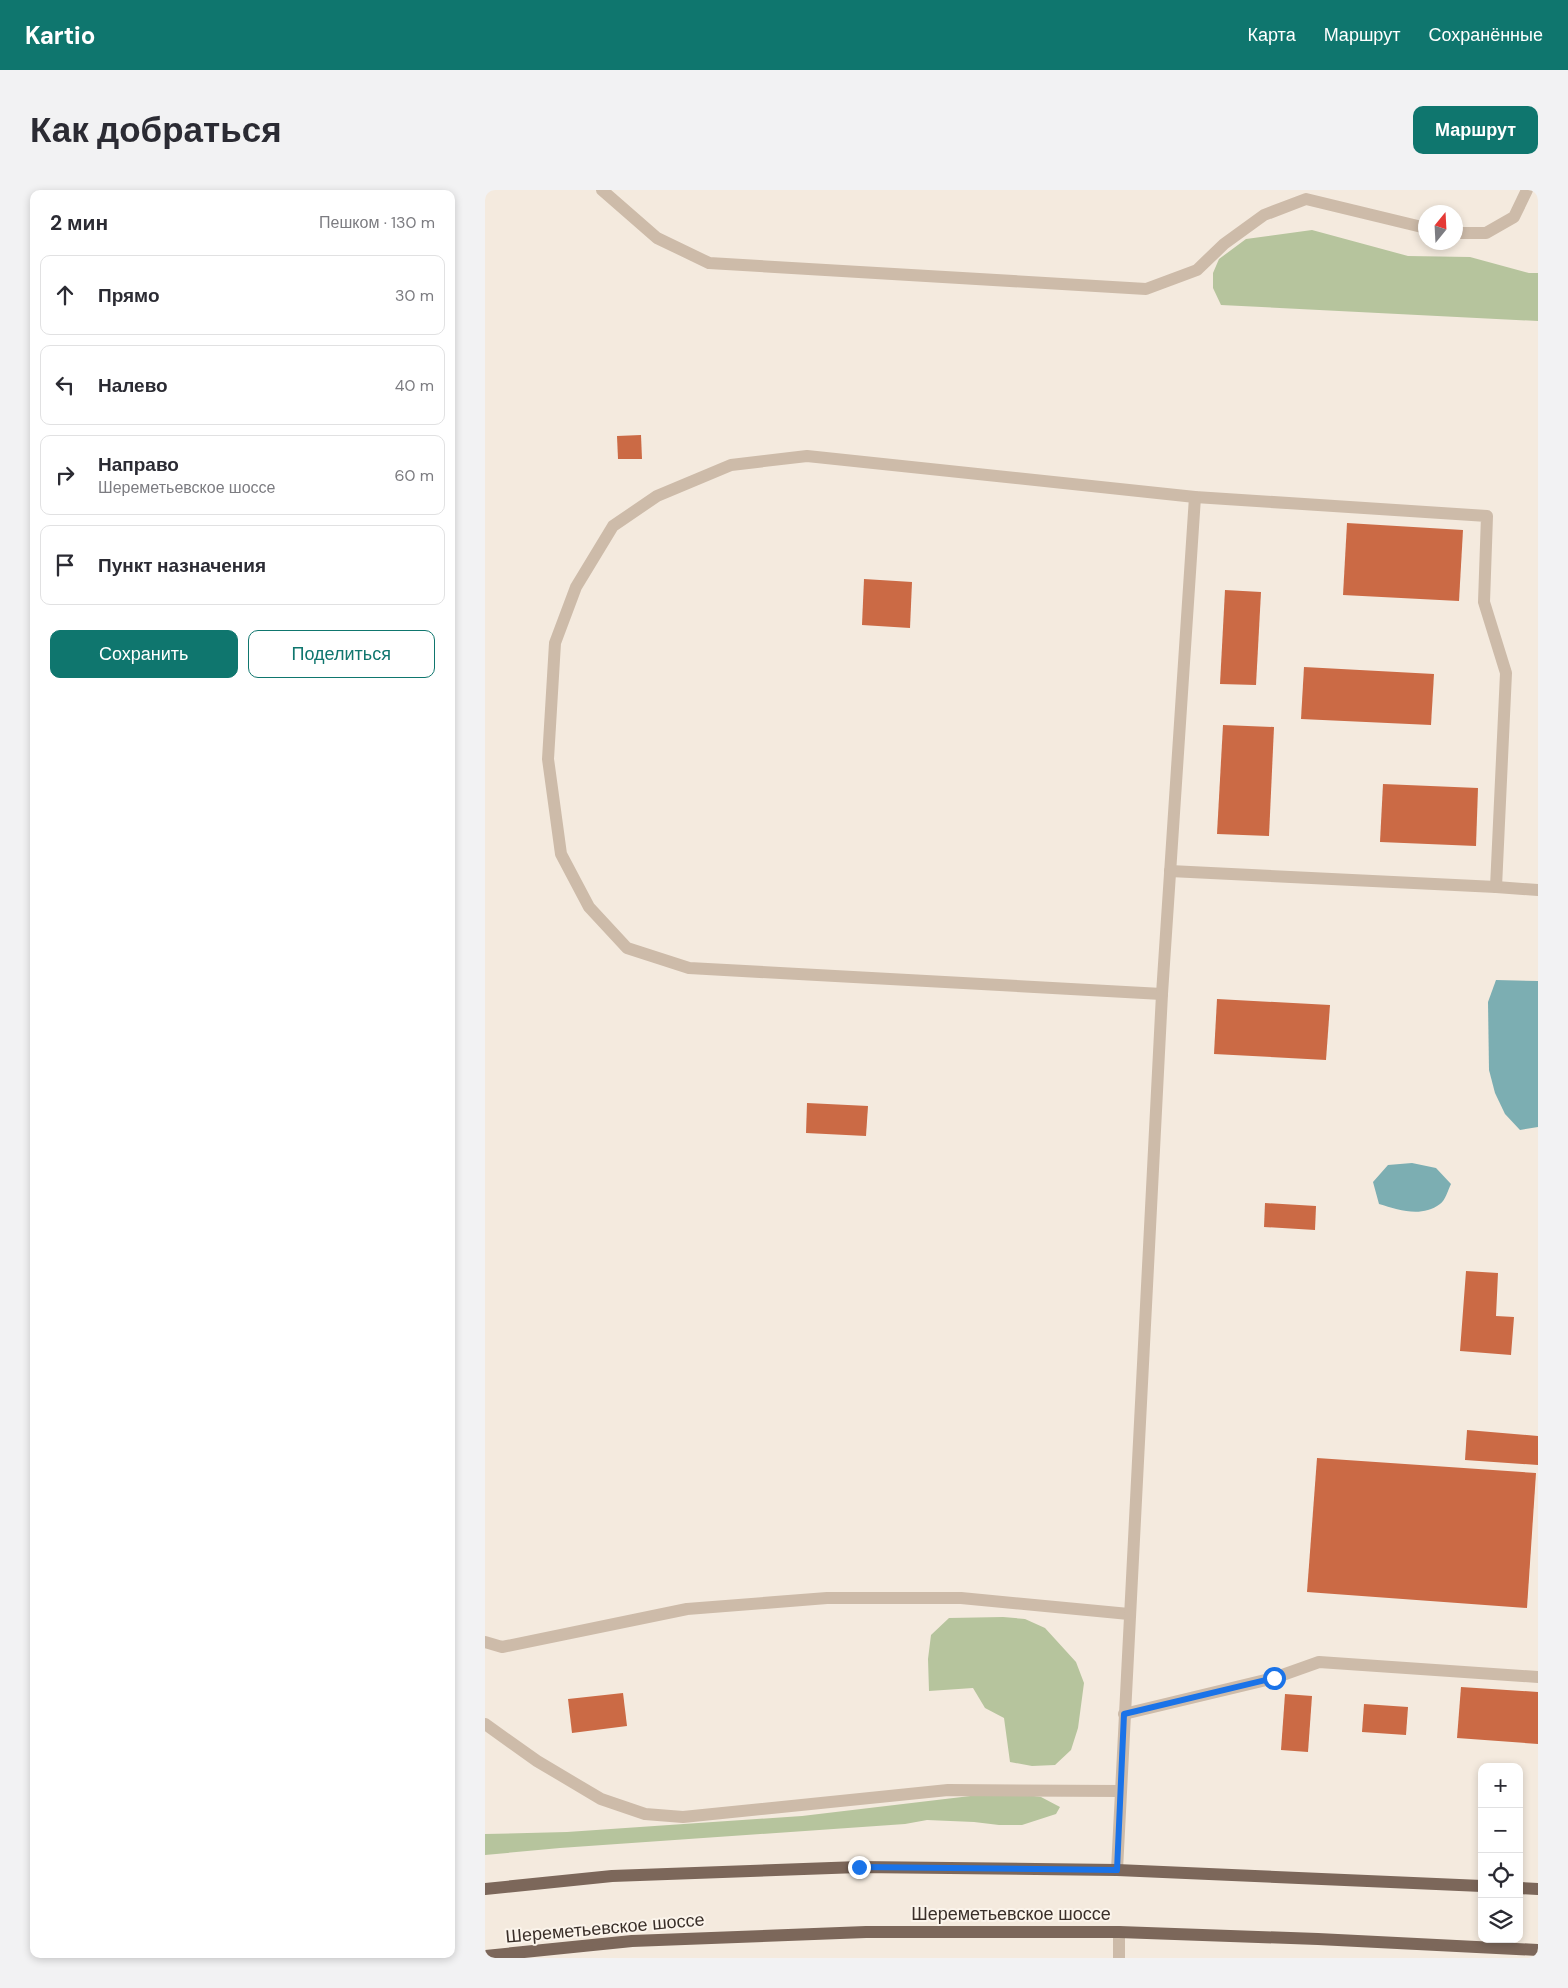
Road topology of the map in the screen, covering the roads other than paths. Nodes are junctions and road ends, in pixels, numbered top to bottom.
1 (602, 190) edge
2 (1527, 190) edge
3 (1418, 226) edge
4 (1463, 233) edge
5 (1195, 497) junction
6 (1170, 871) junction
7 (1496, 887) junction
8 (1538, 890) edge
9 (1162, 994) junction
10 (1129, 1614) junction
11 (485, 1642) edge
12 (1538, 1677) edge
13 (1124, 1714) junction
14 (485, 1724) edge
15 (1120, 1791) junction
16 (1117, 1870) junction
17 (1478, 1886) edge
18 (1523, 1888) edge
19 (485, 1889) edge
20 (1538, 1889) edge
21 (1119, 1932) junction
22 (1538, 1950) edge
23 (485, 1956) edge
24 (1119, 1958) edge

1 - 3 lane
2 - 4 lane
5 - 6 lane
5 - 7 lane
5 - 9 lane
6 - 7 lane
6 - 9 lane
7 - 8 lane
9 - 10 lane
10 - 11 lane
10 - 13 lane
12 - 13 lane
13 - 15 lane
14 - 15 lane
15 - 16 lane
16 - 17 main road
16 - 19 main road
18 - 20 main road
21 - 22 main road, Шереметьевское шоссе
21 - 23 main road, Шереметьевское шоссе
21 - 24 lane

